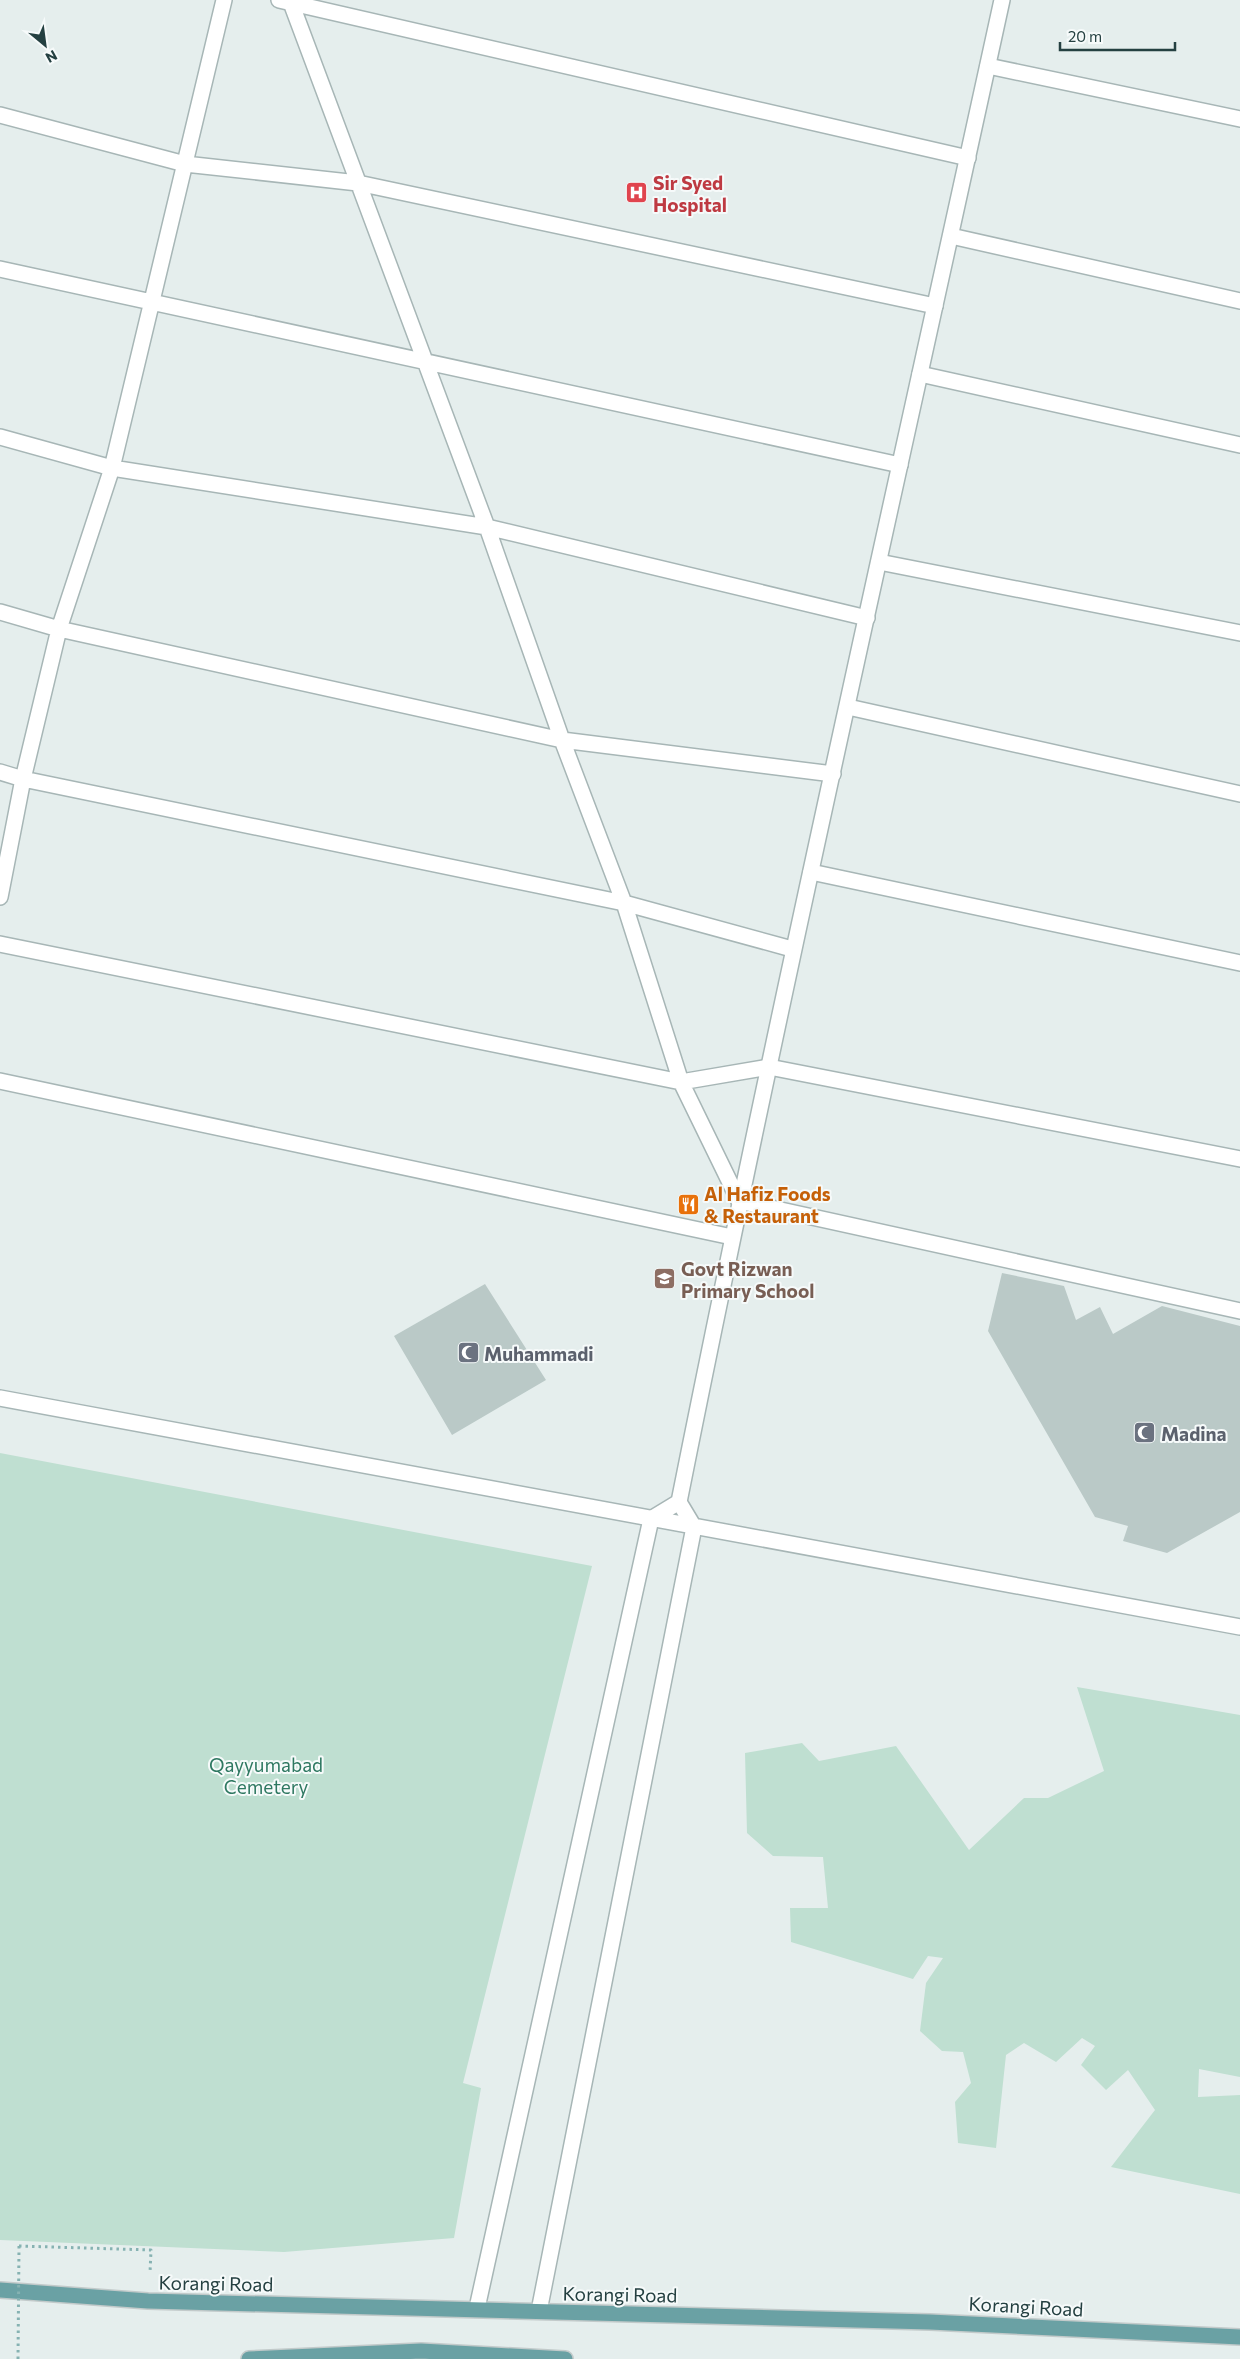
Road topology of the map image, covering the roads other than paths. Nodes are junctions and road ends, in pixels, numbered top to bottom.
1 (224, 0) edge
2 (1001, 0) edge
3 (286, 1) edge
4 (988, 66) junction
5 (0, 115) edge
6 (1240, 119) edge
7 (968, 158) junction
8 (185, 164) junction
9 (358, 183) junction
10 (951, 236) junction
11 (0, 269) edge
12 (1240, 301) edge
13 (152, 302) junction
14 (935, 306) junction
15 (425, 362) junction
16 (920, 374) junction
17 (0, 437) edge
18 (1240, 445) edge
19 (900, 465) junction
20 (112, 468) junction
21 (487, 527) junction
22 (879, 562) junction
23 (0, 612) edge
24 (867, 618) junction
25 (59, 629) junction
26 (1240, 633) edge
27 (848, 707) junction
28 (562, 740) junction
29 (0, 772) edge
30 (833, 774) junction
31 (23, 779) junction
32 (1240, 794) edge
33 (811, 872) junction
34 (0, 896) edge
35 (624, 903) junction
36 (0, 944) edge
37 (792, 949) junction
38 (1240, 963) edge
39 (769, 1067) junction
40 (0, 1081) edge
41 (681, 1082) junction
42 (1240, 1159) edge
43 (739, 1200) junction
44 (732, 1238) junction
45 (1240, 1310) edge
46 (0, 1398) edge
47 (679, 1502) junction
48 (651, 1519) junction
49 (694, 1527) junction
50 (1240, 1626) edge
51 (0, 2290) edge
52 (477, 2308) junction
53 (539, 2311) junction
54 (1240, 2337) edge
55 (250, 2359) edge
56 (558, 2359) edge
57 (565, 2359) edge

1 - 8 street
2 - 4 street
3 - 7 street
3 - 9 street
4 - 6 street
4 - 7 street
5 - 8 street
7 - 10 street
8 - 9 street
8 - 13 street
9 - 14 street
9 - 15 street
10 - 12 street
10 - 14 street
11 - 13 street
13 - 15 street
13 - 20 street
14 - 16 street
15 - 19 street
15 - 21 street
16 - 18 street
16 - 19 street
17 - 20 street
19 - 22 street
20 - 21 street
20 - 25 street
21 - 24 street
21 - 28 street
22 - 24 street
22 - 26 street
23 - 25 street
24 - 27 street
25 - 28 street
25 - 31 street
27 - 30 street
27 - 32 street
28 - 30 street
28 - 35 street
29 - 31 street
30 - 33 street
31 - 34 street
31 - 35 street
33 - 37 street
33 - 38 street
35 - 37 street
35 - 41 street
36 - 41 street
37 - 39 street
39 - 41 street
39 - 42 street
39 - 43 street
40 - 44 street
41 - 43 street
43 - 44 street
43 - 45 street
44 - 47 street
46 - 48 street
47 - 48 street
47 - 49 street
48 - 49 street
48 - 52 street
49 - 50 street
49 - 53 street
51 - 52 main road, Korangi Road
52 - 53 main road, Korangi Road
53 - 54 main road, Korangi Road
55 - 56 main road
56 - 57 main road

